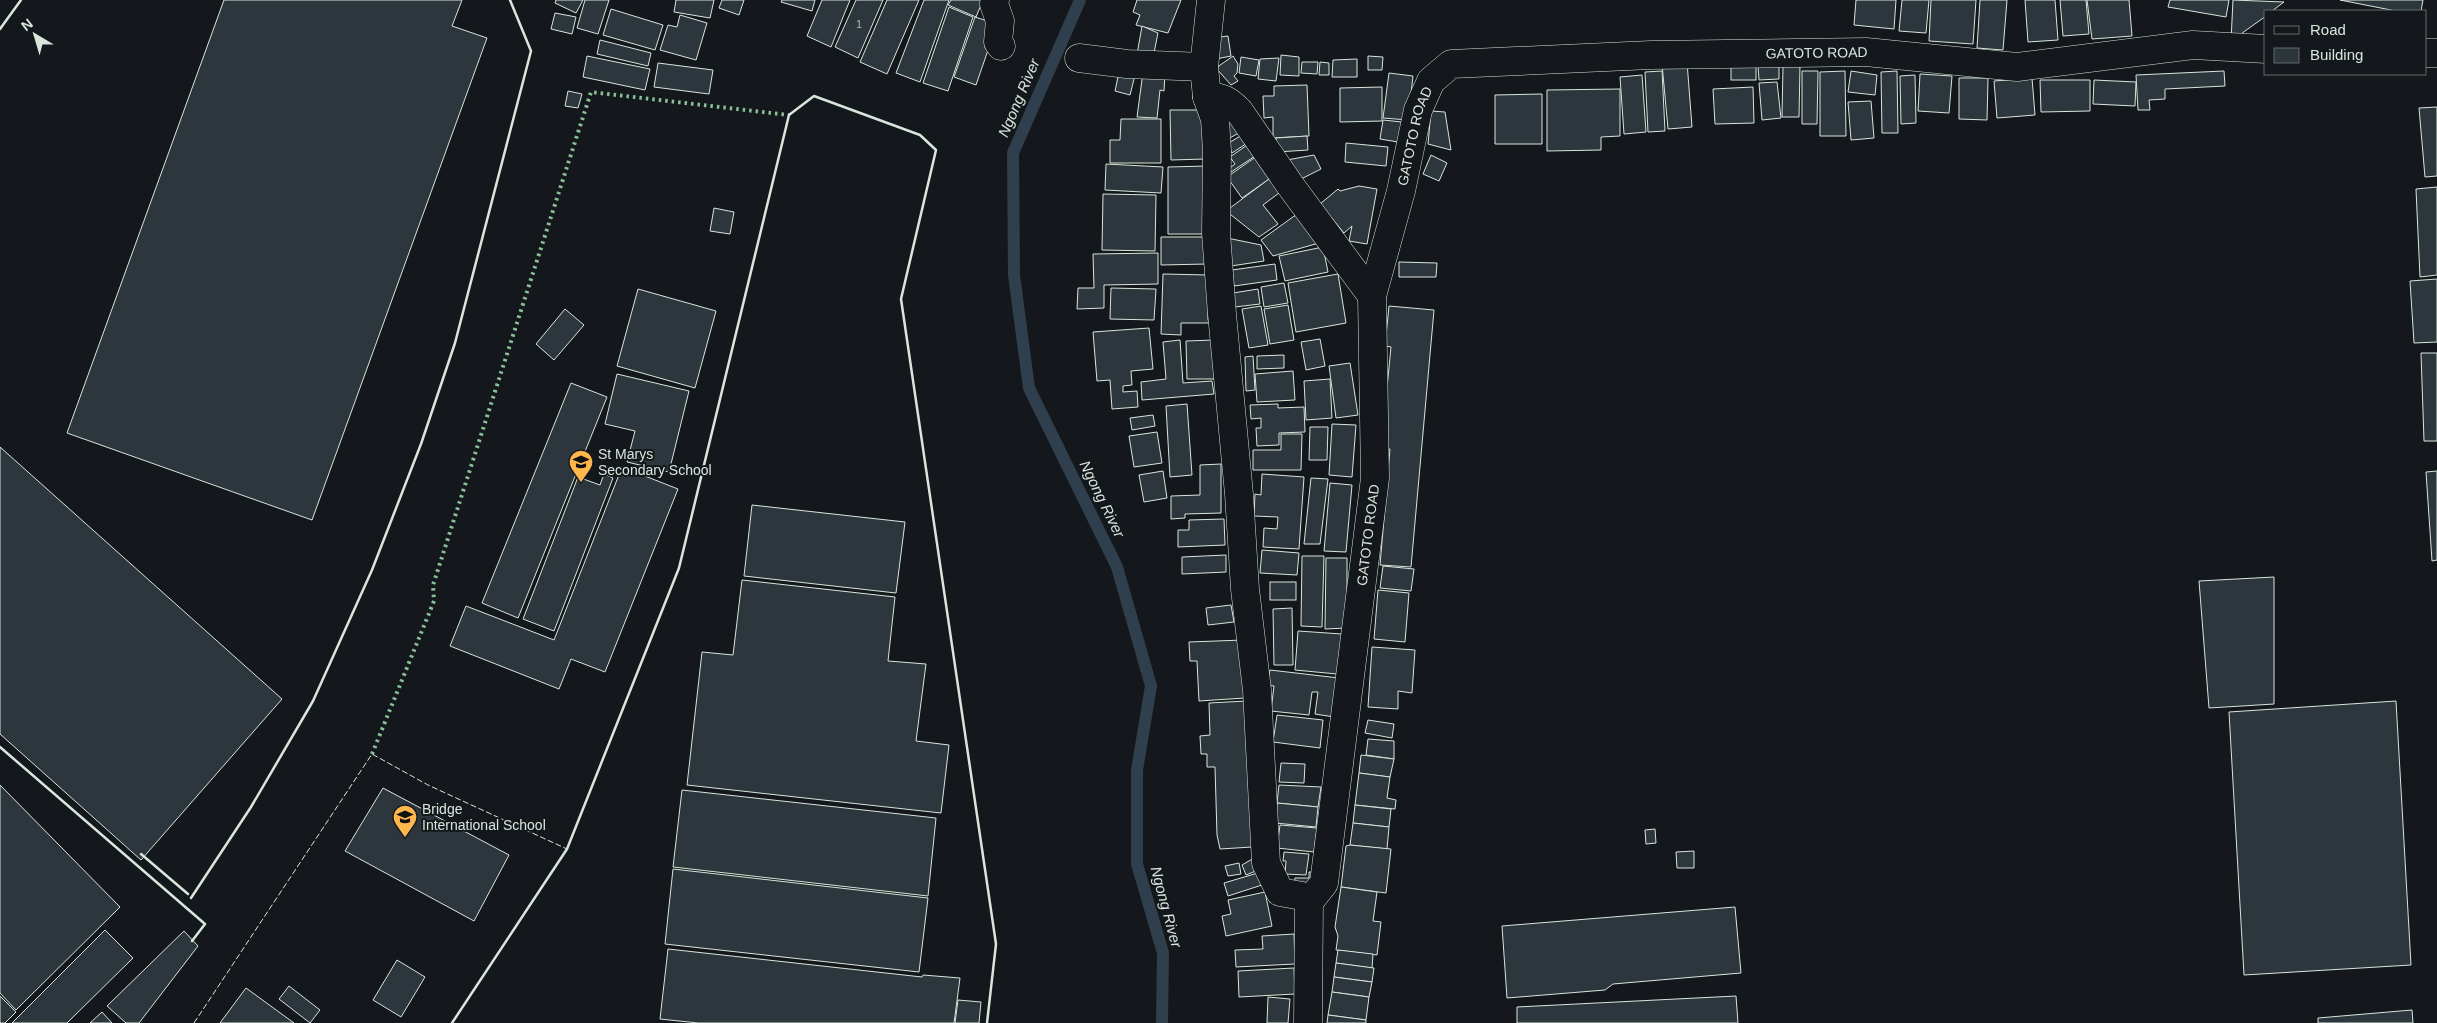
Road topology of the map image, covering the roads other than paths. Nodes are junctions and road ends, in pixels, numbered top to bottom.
1 (995, 0) edge
2 (1211, 0) edge
3 (1001, 46) dead end
4 (2264, 49) edge
5 (1080, 58) dead end
6 (1204, 67) junction
7 (1207, 97) junction
8 (1372, 296) junction
9 (1309, 902) junction
10 (1308, 1023) edge

1 - 3 street
2 - 6 street
4 - 8 street, GATOTO ROAD
5 - 6 street
6 - 7 street
7 - 8 street
7 - 9 street
8 - 9 street, GATOTO ROAD
9 - 10 street

